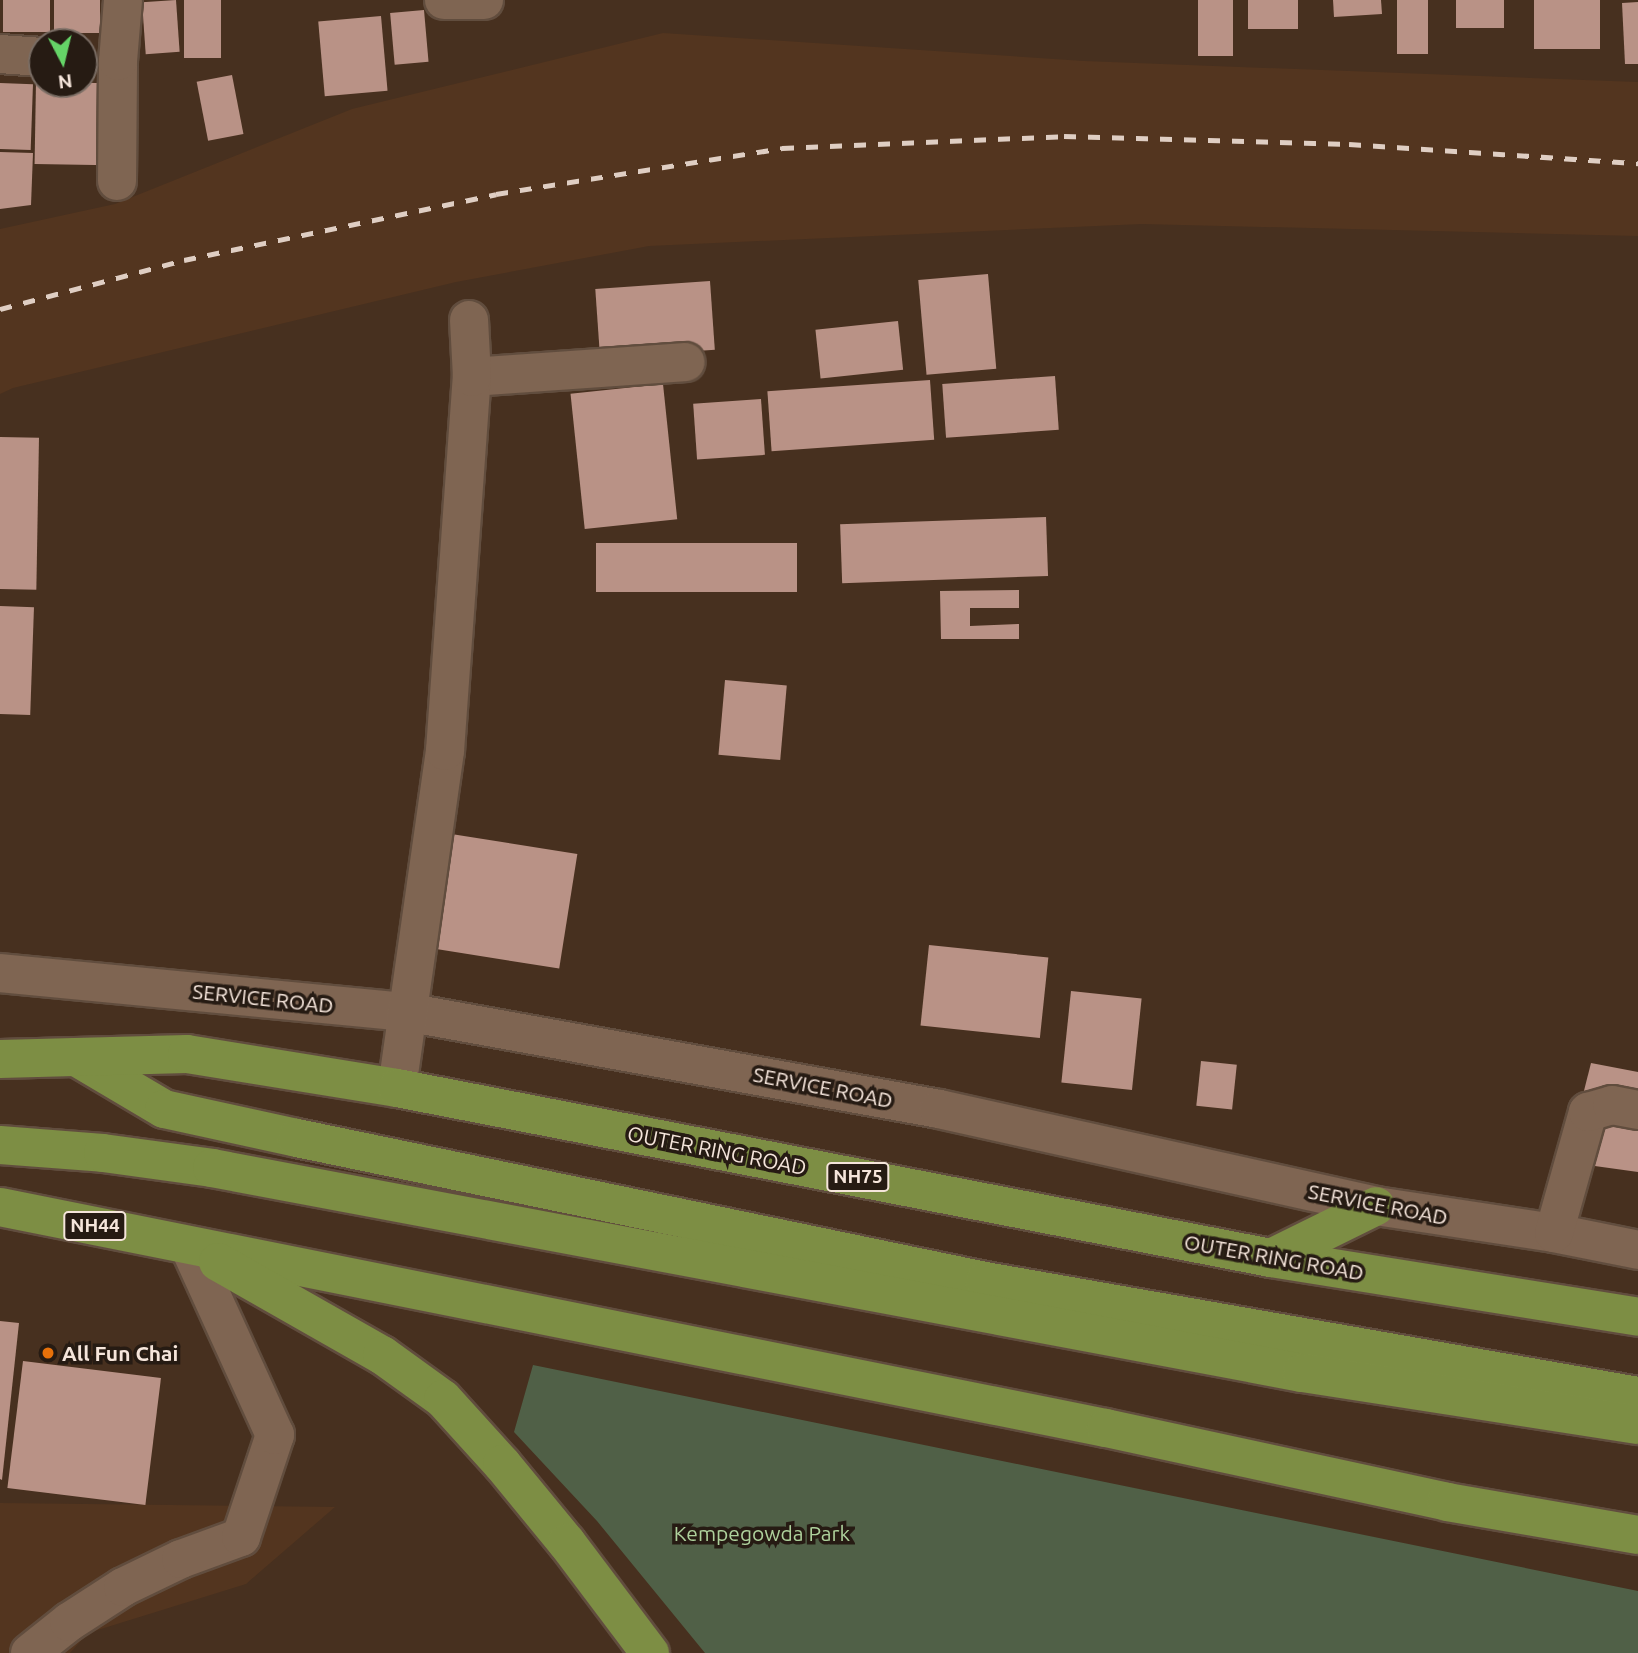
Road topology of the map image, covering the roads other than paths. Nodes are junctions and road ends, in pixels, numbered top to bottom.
1 (122, 0) edge
2 (443, 0) edge
3 (484, 1) edge
4 (0, 54) edge
5 (28, 56) edge
6 (101, 60) edge
7 (117, 181) dead end
8 (469, 320) dead end
9 (685, 362) dead end
10 (472, 377) junction
11 (0, 973) edge
12 (406, 1012) junction
13 (76, 1057) junction
14 (0, 1059) edge
15 (397, 1088) junction
16 (1638, 1110) edge
17 (0, 1145) edge
18 (0, 1206) edge
19 (1376, 1206) junction
20 (1554, 1233) junction
21 (189, 1246) junction
22 (1638, 1250) edge
23 (1271, 1258) junction
24 (1638, 1317) edge
25 (1638, 1396) edge
26 (1638, 1424) edge
27 (1638, 1535) edge
28 (30, 1653) edge
29 (650, 1653) edge

1 - 6 street
2 - 3 street
4 - 5 street
6 - 7 street
8 - 10 street
9 - 10 street
10 - 12 street
11 - 12 street, SERVICE ROAD
12 - 15 street
12 - 19 street, SERVICE ROAD
13 - 14 highway, OUTER RING ROAD
13 - 15 highway, OUTER RING ROAD / NH75
13 - 25 highway
15 - 23 highway, OUTER RING ROAD / NH75
16 - 20 street
17 - 26 highway
18 - 21 highway, NH44
19 - 20 street, SERVICE ROAD
19 - 23 highway
20 - 22 street, SERVICE ROAD
21 - 27 highway
21 - 28 street
21 - 29 highway
23 - 24 highway, OUTER RING ROAD / NH75

